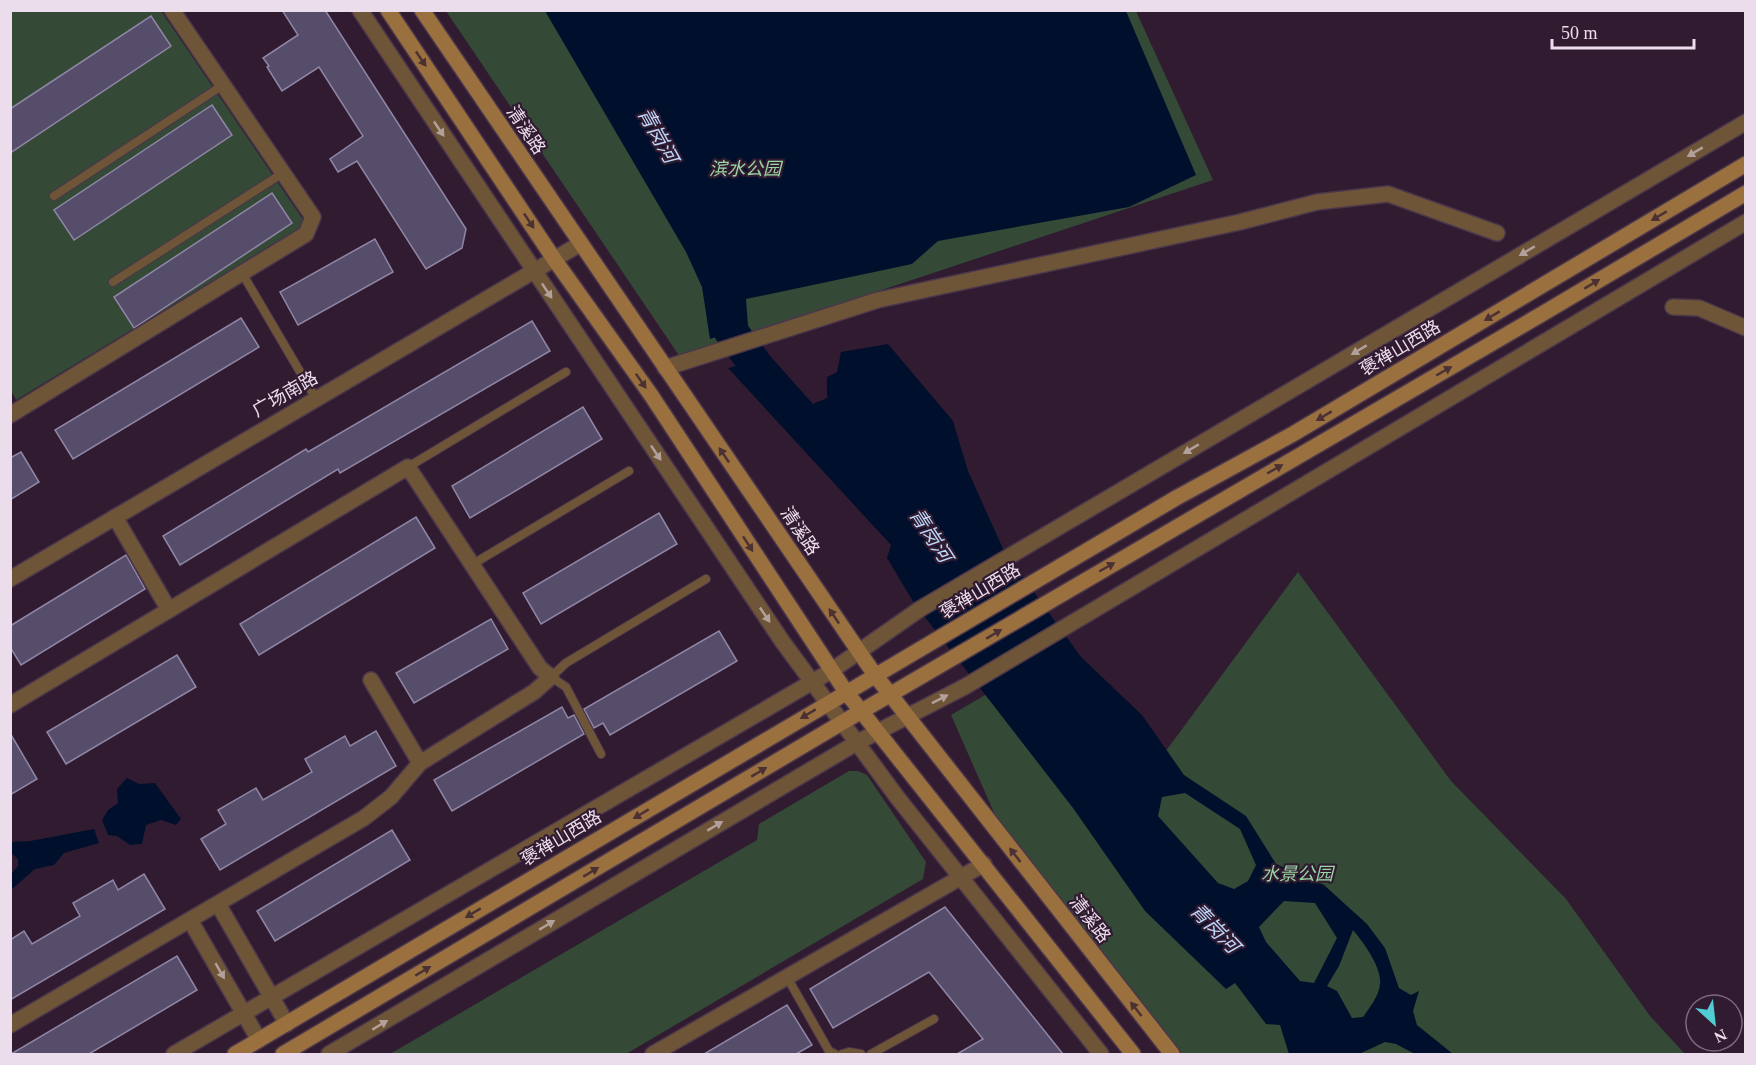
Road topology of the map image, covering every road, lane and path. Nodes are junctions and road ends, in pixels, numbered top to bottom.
1 (172, 10) edge
2 (360, 10) edge
3 (388, 10) edge
4 (423, 10) edge
5 (223, 85) junction
6 (1746, 122) edge
7 (1746, 164) edge
8 (283, 173) junction
9 (1746, 193) edge
10 (54, 196) dead end
11 (1746, 222) edge
12 (1497, 233) dead end
13 (580, 244) junction
14 (554, 259) junction
15 (534, 271) junction
16 (242, 273) junction
17 (114, 282) dead end
18 (1673, 307) dead end
19 (1746, 328) edge
20 (665, 368) junction
21 (566, 372) dead end
22 (316, 399) junction
23 (10, 415) edge
24 (408, 467) junction
25 (629, 471) dead end
26 (115, 517) junction
27 (473, 564) junction
28 (10, 579) edge
29 (706, 579) dead end
30 (169, 610) junction
31 (859, 651) junction
32 (831, 671) junction
33 (875, 675) junction
34 (551, 677) junction
35 (371, 680) dead end
36 (813, 681) junction
37 (846, 692) junction
38 (889, 695) junction
39 (828, 703) junction
40 (10, 705) edge
41 (861, 712) junction
42 (906, 717) junction
43 (843, 722) junction
44 (877, 732) junction
45 (858, 742) junction
46 (601, 754) dead end
47 (420, 763) junction
48 (984, 864) junction
49 (961, 878) junction
50 (218, 904) junction
51 (190, 920) junction
52 (787, 977) junction
53 (272, 996) junction
54 (244, 1013) junction
55 (934, 1019) dead end
56 (287, 1023) junction
57 (10, 1024) edge
58 (259, 1040) junction
59 (174, 1054) edge
60 (235, 1054) edge
61 (283, 1054) edge
62 (329, 1054) edge
63 (653, 1054) edge
64 (835, 1054) edge
65 (842, 1054) edge
66 (861, 1054) edge
67 (871, 1054) edge
68 (1101, 1054) edge
69 (1132, 1054) edge
70 (1172, 1054) edge

1 - 5 street
2 -> 15 street
3 -> 14 main road
4 - 13 main road, 清溪路
5 - 8 street
5 - 10 lane
6 -> 31 street
7 -> 33 main road, 褒禅山西路
8 - 16 street
8 - 17 lane
38 -> 9 main road
42 -> 11 street
12 - 20 street
13 - 14 street, 广场南路
13 - 20 main road, 清溪路
14 - 15 street, 广场南路
14 -> 32 main road
15 - 22 street, 广场南路
15 -> 36 street
16 - 22 lane
16 - 23 street
18 - 19 street
31 -> 20 main road, 清溪路
21 - 24 lane
22 - 26 street, 广场南路
24 - 27 street
24 - 30 street
25 - 27 lane
26 - 28 street, 广场南路
26 - 30 street
27 - 34 street
29 - 34 lane
30 - 40 street
31 - 32 street
31 - 33 main road, 清溪路
32 - 36 street
32 - 37 main road
33 - 37 main road, 褒禅山西路
33 - 38 main road, 清溪路
34 - 46 lane
34 - 47 street
35 - 47 street
36 - 39 street
36 - 53 street
37 - 39 main road, 褒禅山西路
37 - 41 main road
38 - 41 main road
38 - 42 main road, 清溪路
39 - 43 street
39 -> 56 main road, 褒禅山西路
41 - 43 main road
41 - 44 main road
42 - 44 street
70 -> 42 main road, 清溪路
43 - 45 street
61 -> 43 main road
44 - 45 street
44 - 48 main road
45 - 49 street
62 -> 45 street
47 - 50 street
48 - 49 street
48 - 69 main road
49 - 52 street
49 - 68 street
50 - 51 street
50 - 53 street
51 -> 54 street
51 - 57 street
52 - 63 street
52 - 64 lane
53 - 54 street
53 - 56 street
54 - 58 street
54 - 59 street
55 - 67 lane
56 - 58 main road, 褒禅山西路
58 - 60 main road, 褒禅山西路
65 - 66 lane

